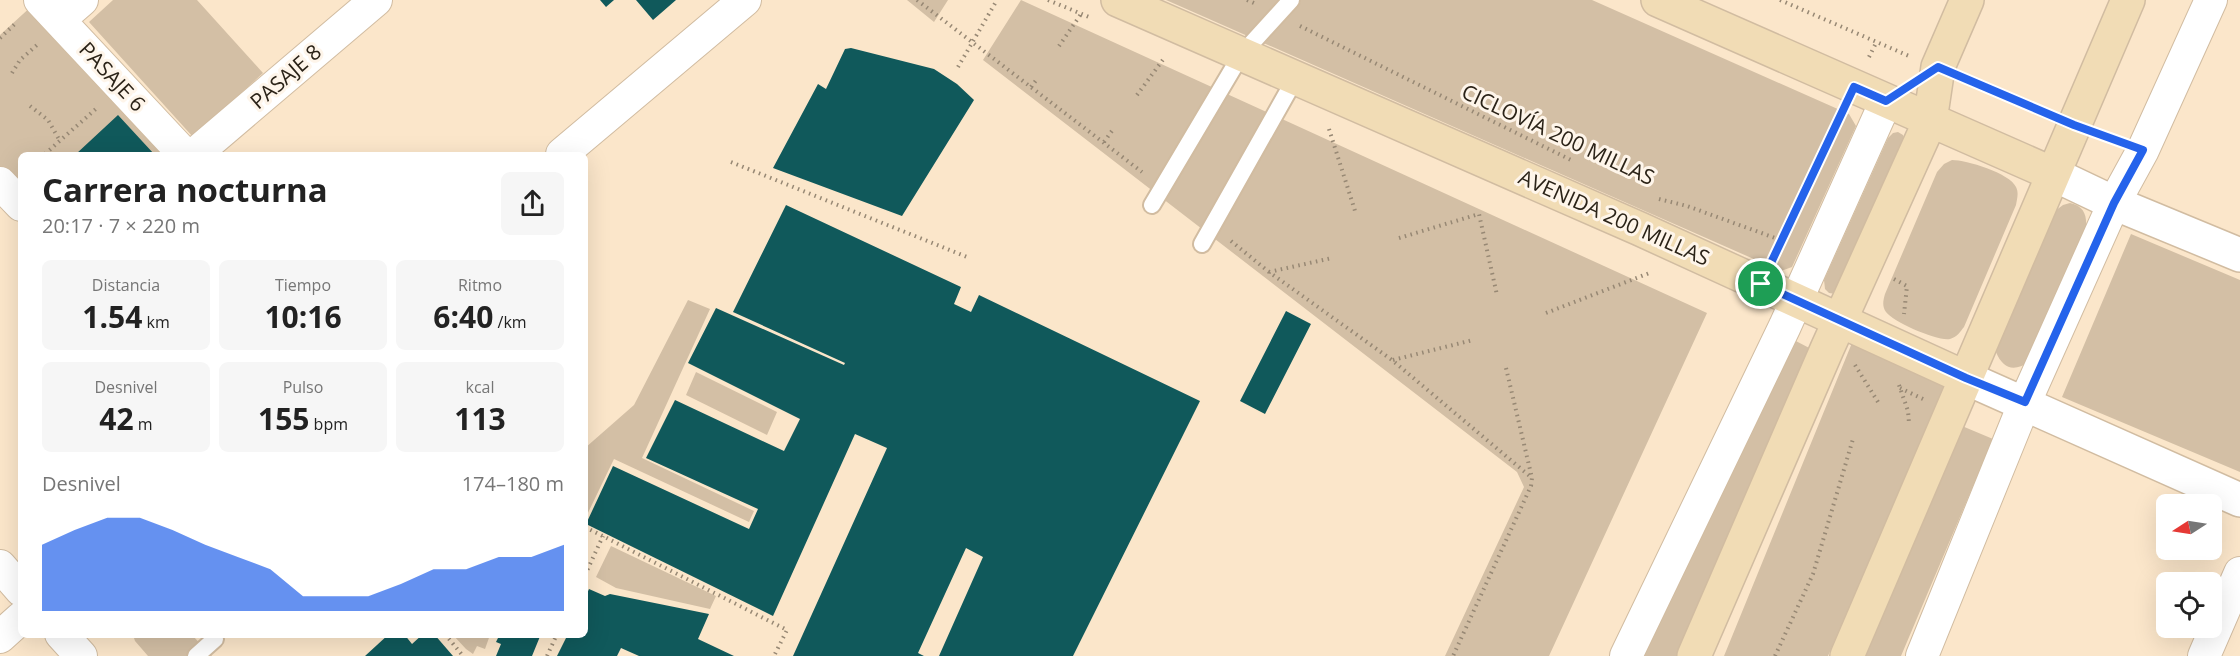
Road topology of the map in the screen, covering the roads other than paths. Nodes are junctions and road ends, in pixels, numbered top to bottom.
1 (82, 0) edge
2 (376, 0) edge
3 (1118, 0) edge
4 (1291, 0) edge
5 (1658, 0) edge
6 (1967, 0) edge
7 (2128, 0) edge
8 (2211, 0) edge
9 (738, 2) edge
10 (47, 20) edge
11 (1240, 55) junction
12 (1938, 67) junction
13 (1295, 79) junction
14 (1886, 101) junction
15 (1930, 121) junction
16 (182, 152) edge
17 (197, 152) edge
18 (564, 152) edge
19 (2053, 174) junction
20 (0, 183) edge
21 (18, 203) edge
22 (2114, 203) junction
23 (1152, 205) dead end
24 (1202, 244) dead end
25 (2240, 255) edge
26 (1796, 300) junction
27 (1840, 319) junction
28 (1966, 378) junction
29 (2025, 402) junction
30 (2240, 500) edge
31 (0, 566) edge
32 (2240, 573) edge
33 (18, 587) edge
34 (18, 621) edge
35 (0, 637) edge
36 (65, 638) edge
37 (215, 639) dead end
38 (81, 656) edge
39 (196, 656) edge
40 (1626, 656) edge
41 (1694, 656) edge
42 (1847, 656) edge
43 (1922, 656) edge
44 (2204, 656) edge

1 - 10 street
2 - 17 street, PASAJE 8
3 - 11 main road, AVENIDA 200 MILLAS
4 - 11 lane
5 - 14 main road
6 - 12 main road
7 - 19 main road
8 - 22 street
9 - 18 street
10 - 16 street, PASAJE 6
11 - 13 main road, AVENIDA 200 MILLAS
11 - 23 lane
12 - 14 main road
12 - 15 main road
13 - 24 lane
13 - 26 main road, AVENIDA 200 MILLAS
14 - 15 main road
14 - 26 street
15 - 19 main road
15 - 27 main road
19 - 22 street
19 - 28 main road
20 - 21 street
22 - 25 street
22 - 29 street
26 - 27 main road, AVENIDA 200 MILLAS
26 - 40 street
27 - 28 main road, AVENIDA 200 MILLAS
27 - 41 main road
28 - 29 street, AVENIDA 200 MILLAS
28 - 42 main road
29 - 30 street, AVENIDA 200 MILLAS
29 - 43 street
31 - 33 street
32 - 44 street
34 - 35 street
36 - 38 street
37 - 39 lane

